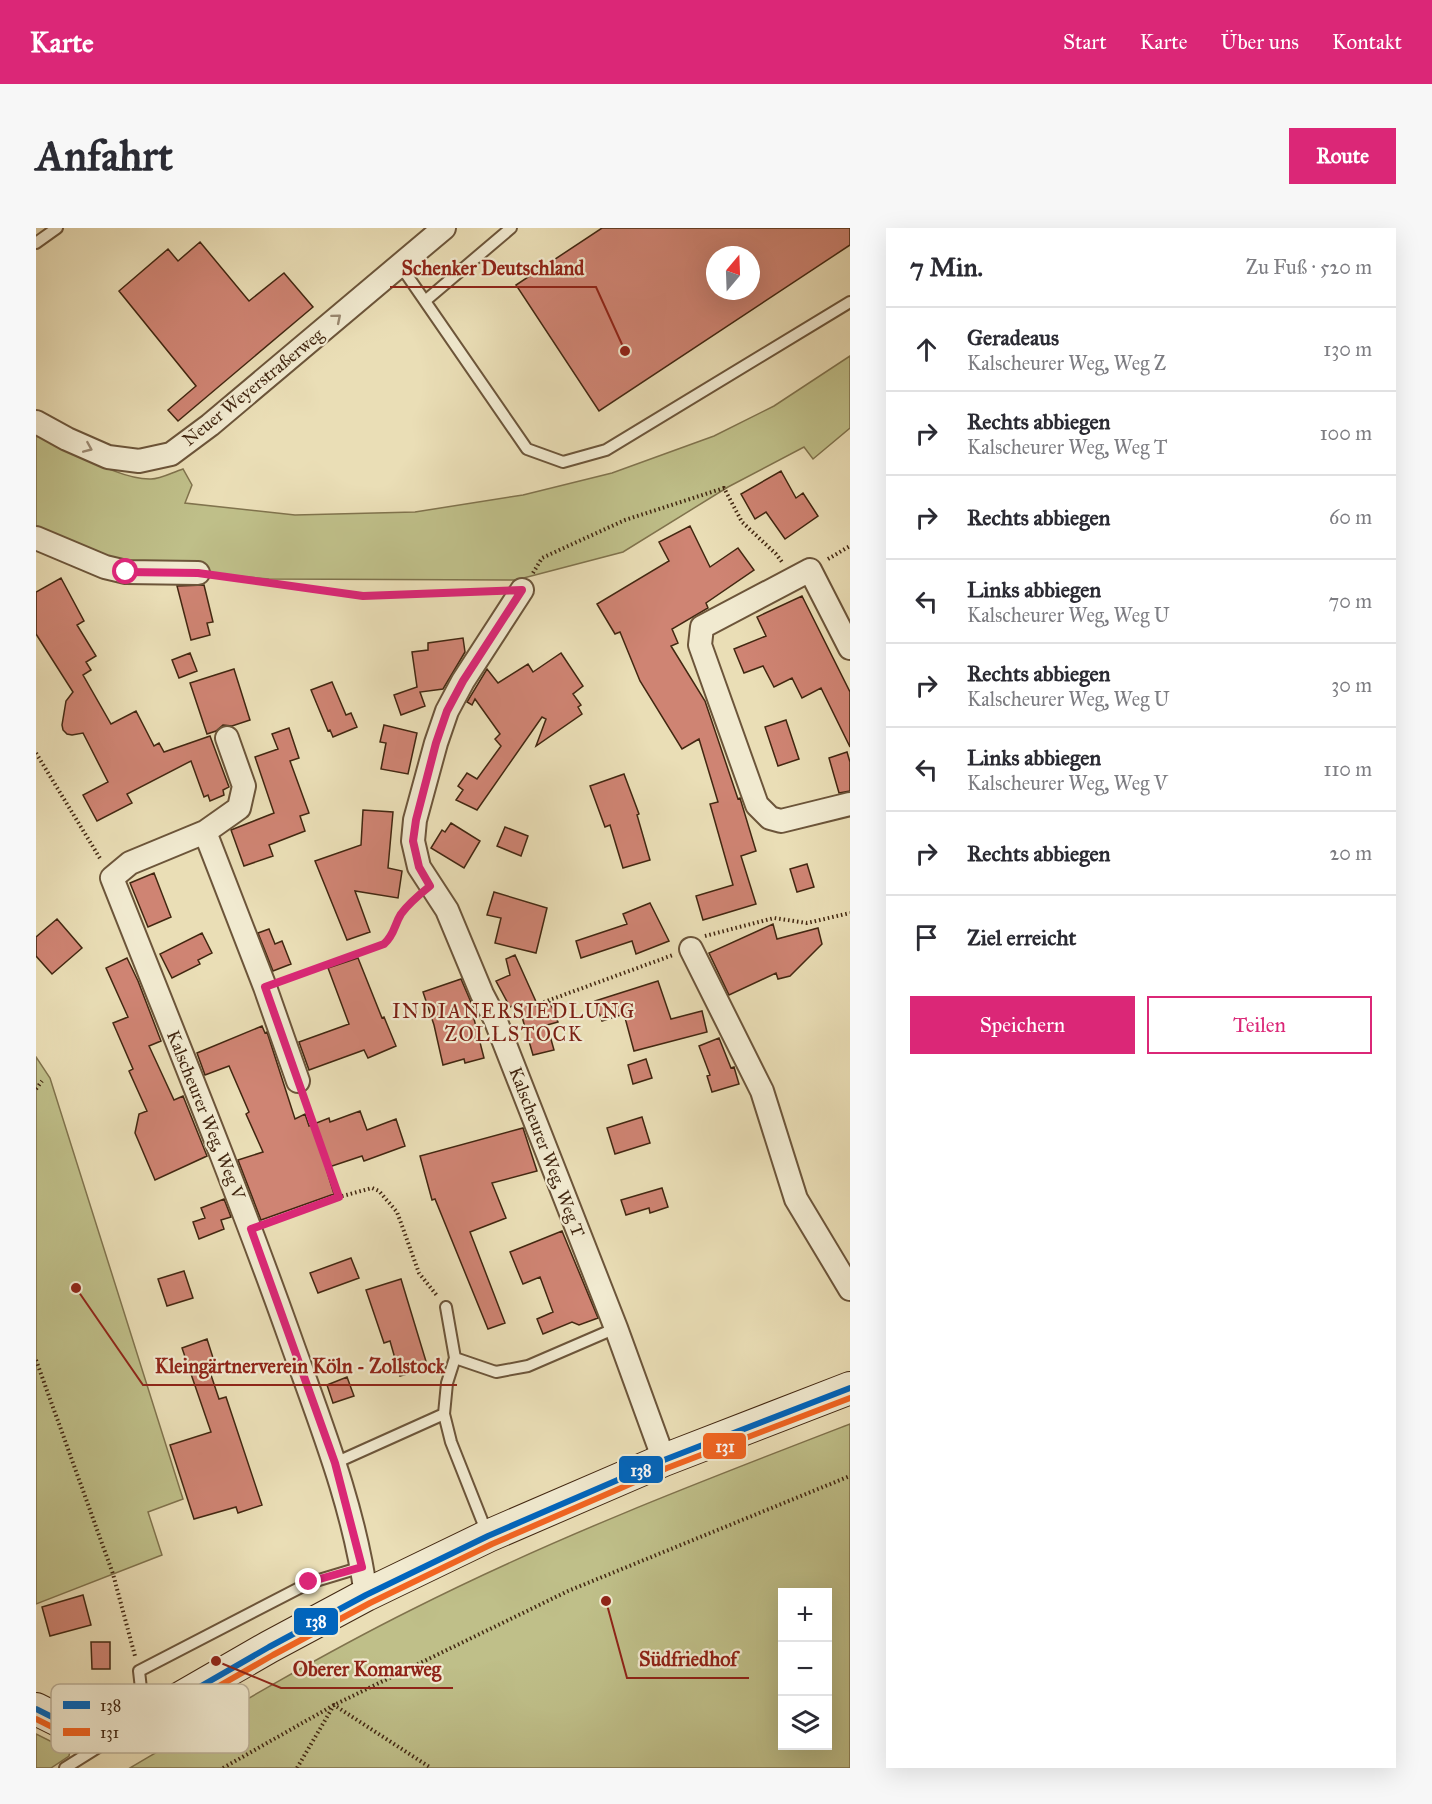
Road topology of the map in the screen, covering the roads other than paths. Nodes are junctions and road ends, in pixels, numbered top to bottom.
1 (57, 228) edge
2 (444, 228) edge
3 (511, 228) edge
4 (36, 243) edge
5 (400, 265) junction
6 (425, 301) junction
7 (850, 302) edge
8 (36, 422) edge
9 (36, 538) edge
10 (198, 573) road end
11 (522, 590) road end
12 (850, 648) edge
13 (227, 738) dead end
14 (850, 804) edge
15 (205, 832) junction
16 (691, 949) dead end
17 (298, 1080) road end
18 (850, 1289) edge
19 (446, 1307) road end
20 (616, 1328) junction
21 (455, 1358) junction
22 (850, 1388) edge
23 (444, 1414) junction
24 (664, 1460) junction
25 (335, 1463) junction
26 (488, 1536) junction
27 (364, 1581) junction
28 (138, 1684) edge
29 (206, 1684) edge
30 (36, 1709) edge
31 (51, 1716) edge
32 (90, 1753) edge
33 (65, 1768) edge

1 - 4 lane
2 - 5 street, Neuer Weyerstraßerweg
3 - 6 lane
5 - 6 lane
8 -> 5 street, Neuer Weyerstraßerweg
6 - 7 lane
9 - 10 street
11 - 20 street, Kalscheurer Weg, Weg T
12 - 14 street
13 - 15 street
15 - 17 street
15 - 25 street, Kalscheurer Weg, Weg V
16 - 18 street
19 - 21 lane
20 - 21 lane
20 - 24 street, Kalscheurer Weg, Weg T
21 - 23 lane
22 - 24 street
23 - 25 lane
23 - 26 lane
24 - 26 street
25 - 27 street, Kalscheurer Weg, Weg V
26 - 27 street
27 - 28 lane
27 - 29 street
30 - 31 street
32 - 33 lane

